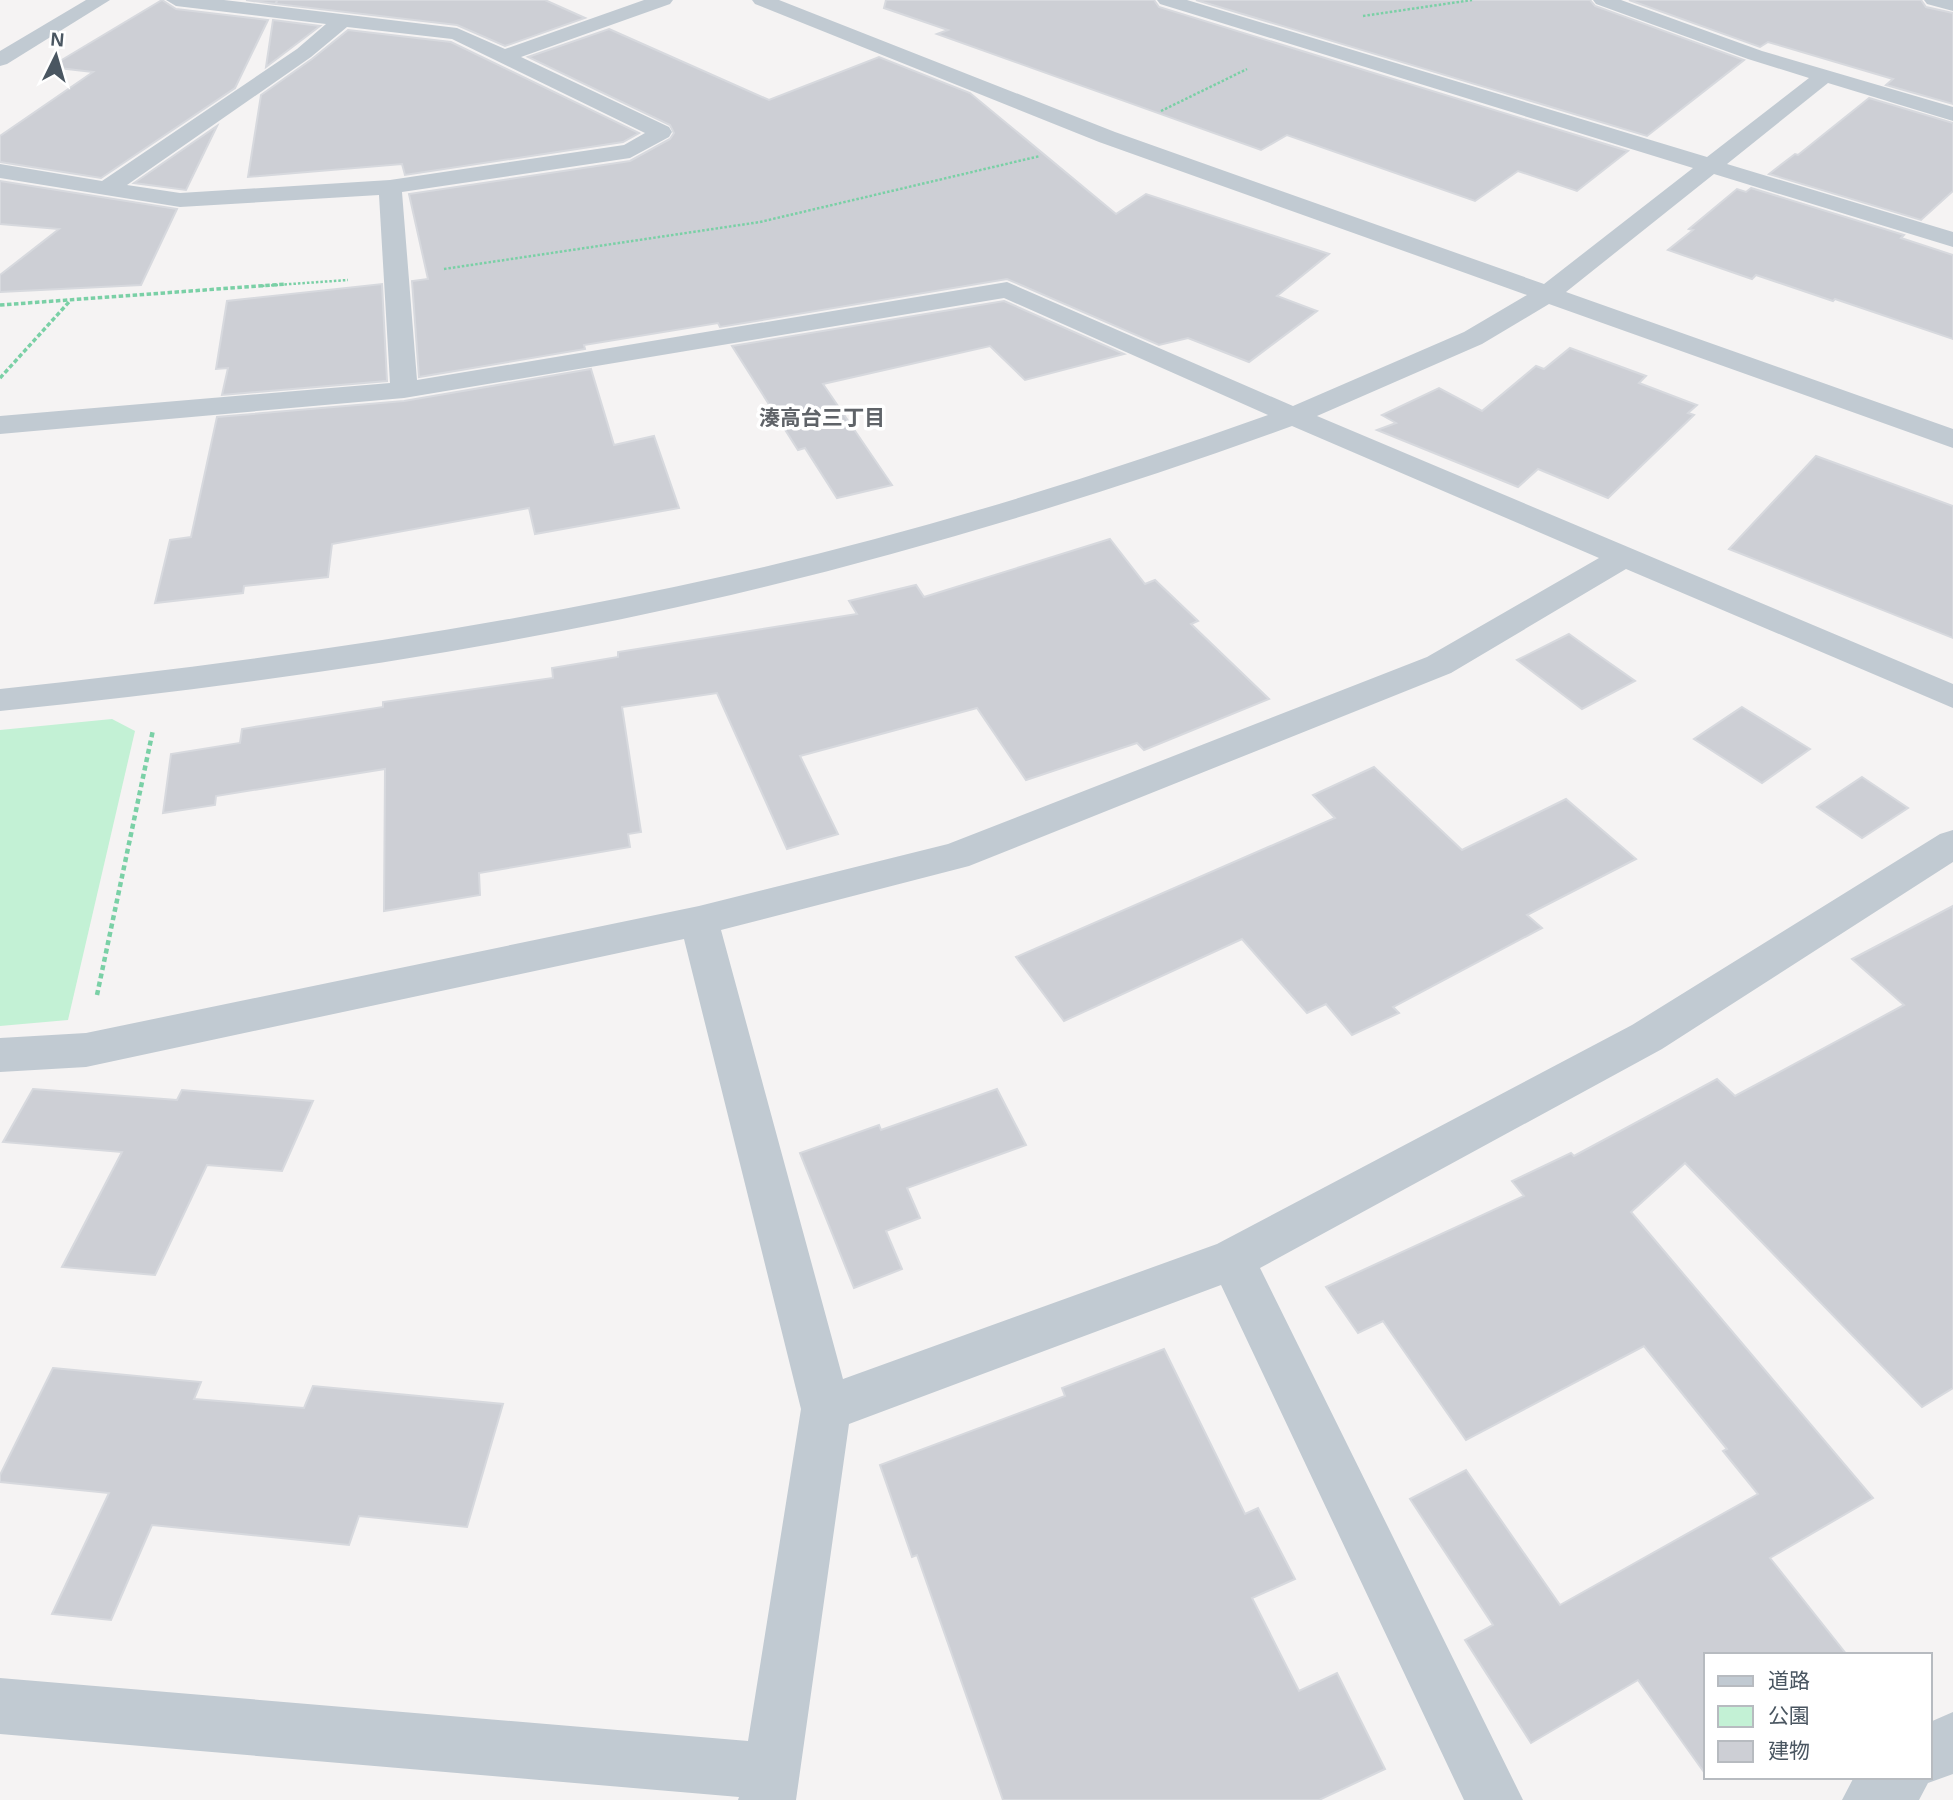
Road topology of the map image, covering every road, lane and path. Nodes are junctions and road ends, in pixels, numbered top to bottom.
1 (100, 0) edge
2 (176, 0) edge
3 (663, 0) edge
4 (762, 0) edge
5 (1167, 0) edge
6 (1603, 0) edge
7 (1934, 0) edge
8 (1204, 4) edge
9 (1953, 5) edge
10 (343, 20) junction
11 (505, 55) junction
12 (0, 60) edge
13 (1824, 76) junction
14 (1953, 114) edge
15 (1041, 156) dead end
16 (1709, 165) junction
17 (0, 171) edge
18 (390, 187) junction
19 (107, 188) junction
20 (1953, 240) edge
21 (396, 276) junction
22 (1549, 293) junction
23 (69, 302) junction
24 (0, 306) edge
25 (0, 378) edge
26 (404, 390) junction
27 (1293, 415) junction
28 (0, 425) edge
29 (1953, 439) edge
30 (1626, 556) junction
31 (1953, 697) edge
32 (0, 700) edge
33 (155, 722) dead end
34 (1953, 844) edge
35 (699, 921) junction
36 (86, 1050) junction
37 (0, 1055) edge
38 (1232, 1260) junction
39 (826, 1409) junction
40 (0, 1706) edge
41 (1953, 1740) edge
42 (1932, 1755) edge
43 (1899, 1779) edge
44 (769, 1786) edge
45 (1494, 1800) edge
46 (1871, 1800) edge

1 - 12 street
2 - 10 street
3 - 11 street
4 - 22 street
5 - 8 street
6 - 13 street
7 - 9 street
8 - 16 street
10 - 11 street
10 - 19 street
11 - 18 street
13 - 14 street
13 - 16 street
15 - 21 path
16 - 20 street
16 - 22 street
17 - 19 street
18 - 19 street
18 - 21 street
21 - 23 path
21 - 26 street
22 - 27 street
22 - 29 street
23 - 24 path
23 - 25 path
26 - 27 street
26 - 28 street
27 - 30 street
27 - 32 street
30 - 31 street
30 - 35 street
33 - 36 path
34 - 38 street
35 - 36 street
35 - 39 street
36 - 37 street
38 - 39 street
38 - 45 street
39 - 44 street
40 - 44 street
41 - 42 street
43 - 46 street

